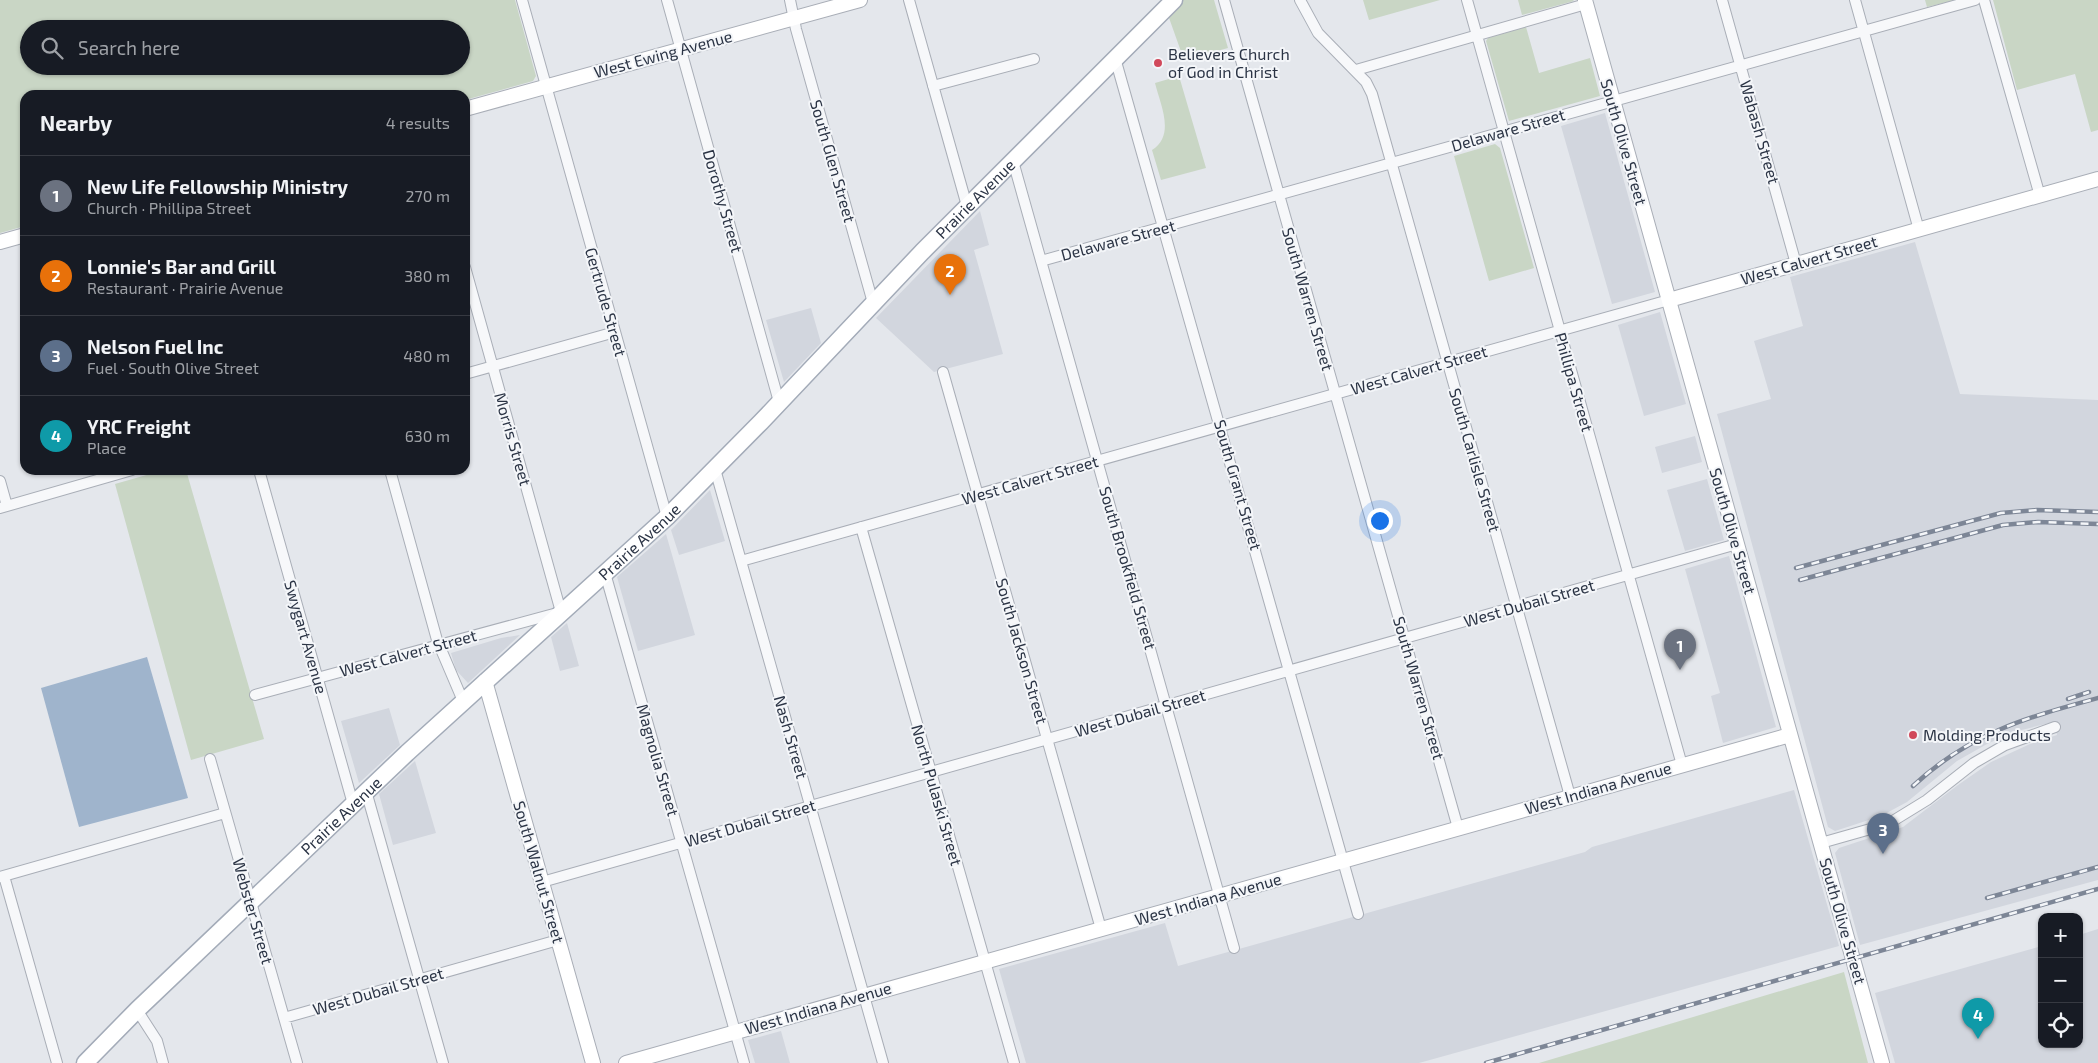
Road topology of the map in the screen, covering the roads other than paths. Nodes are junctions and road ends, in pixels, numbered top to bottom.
1 (522, 0) edge
2 (667, 0) edge
3 (790, 0) edge
4 (860, 0) edge
5 (909, 0) edge
6 (1174, 0) edge
7 (1224, 0) edge
8 (1300, 0) edge
9 (1467, 0) edge
10 (1722, 0) edge
11 (1855, 0) edge
12 (1975, 0) edge
13 (1984, 0) edge
14 (1585, 2) edge
15 (794, 18) junction
16 (1863, 31) junction
17 (1476, 35) junction
18 (681, 50) junction
19 (1115, 58) junction
20 (1034, 59) dead end
21 (1741, 65) junction
22 (1356, 70) junction
23 (546, 86) junction
24 (933, 86) junction
25 (1612, 100) junction
26 (470, 108) edge
27 (1503, 131) junction
28 (1013, 160) junction
29 (1391, 163) junction
30 (2098, 179) edge
31 (1278, 194) junction
32 (2040, 196) junction
33 (967, 206) junction
34 (1165, 228) junction
35 (1919, 230) junction
36 (20, 236) edge
37 (0, 242) edge
38 (1041, 261) junction
39 (1796, 264) junction
40 (470, 285) edge
41 (1669, 300) junction
42 (873, 303) junction
43 (1560, 330) junction
44 (614, 332) junction
45 (1447, 362) junction
46 (493, 366) junction
47 (942, 372) dead end
48 (470, 373) edge
49 (1335, 394) junction
50 (779, 402) junction
51 (1221, 426) junction
52 (1097, 460) junction
53 (715, 469) junction
54 (114, 475) edge
55 (260, 475) edge
56 (391, 475) edge
57 (0, 481) edge
58 (977, 494) junction
59 (4, 507) edge
60 (667, 516) junction
61 (860, 527) junction
62 (1737, 544) junction
63 (741, 561) junction
64 (605, 573) junction
65 (1628, 575) junction
66 (1517, 607) junction
67 (562, 612) junction
68 (1404, 638) junction
69 (439, 644) junction
70 (1290, 671) junction
71 (317, 677) junction
72 (485, 682) junction
73 (255, 695) dead end
74 (462, 701) junction
75 (1167, 705) junction
76 (2055, 727) dead end
77 (1790, 735) junction
78 (1047, 739) junction
79 (210, 759) dead end
80 (1682, 764) junction
81 (930, 772) junction
82 (366, 791) junction
83 (1570, 796) junction
84 (353, 804) junction
85 (811, 806) junction
86 (225, 813) junction
87 (1458, 828) junction
88 (681, 843) junction
89 (1821, 843) junction
90 (1344, 860) junction
91 (2, 877) edge
92 (542, 882) junction
93 (1220, 896) junction
94 (250, 901) junction
95 (1358, 914) dead end
96 (1101, 929) junction
97 (558, 940) junction
98 (1234, 948) dead end
99 (984, 961) junction
100 (420, 980) junction
101 (864, 995) junction
102 (137, 1010) junction
103 (284, 1018) junction
104 (735, 1032) junction
105 (57, 1063) edge
106 (85, 1063) edge
107 (163, 1063) edge
108 (297, 1063) edge
109 (443, 1063) edge
110 (593, 1063) edge
111 (626, 1063) edge
112 (744, 1063) edge
113 (884, 1063) edge
114 (1014, 1063) edge
115 (1882, 1063) edge

1 - 23 street, Gertrude Street
2 - 18 street, Dorothy Street
3 - 15 street, South Glen Street
4 - 15 street, West Ewing Avenue
5 - 24 street
6 - 19 main road, Prairie Avenue
7 - 31 street, South Warren Street
8 - 22 street, South Carlisle Street
9 - 17 street, Phillipa Street
10 - 21 street, Wabash Street
11 - 16 street
12 - 16 street, Delaware Street
13 - 32 street
14 - 17 street
14 - 25 street, South Olive Street
15 - 18 street, West Ewing Avenue
15 - 42 street, South Glen Street
16 - 21 street, Delaware Street
16 - 35 street
17 - 22 street
17 - 27 street, Phillipa Street
18 - 23 street, West Ewing Avenue
18 - 50 street, Dorothy Street
19 - 28 main road, Prairie Avenue
19 - 34 street, South Grant Street
20 - 24 street
21 - 25 street, Delaware Street
21 - 39 street, Wabash Street
22 - 29 street, South Carlisle Street
23 - 26 street, West Ewing Avenue
23 - 44 street, Gertrude Street
24 - 33 street
25 - 27 street, Delaware Street
25 - 41 street, South Olive Street
27 - 29 street, Delaware Street
27 - 43 street, Phillipa Street
28 - 33 main road, Prairie Avenue
28 - 38 street, South Brookfield Street
29 - 31 street, Delaware Street
29 - 45 street, South Carlisle Street
30 - 32 street, West Calvert Street
31 - 34 street, Delaware Street
31 - 49 street, South Warren Street
32 - 35 street, West Calvert Street
33 - 42 main road, Prairie Avenue
34 - 38 street, Delaware Street
34 - 51 street, South Grant Street
35 - 39 street, West Calvert Street
36 - 37 street
38 - 52 street, South Brookfield Street
39 - 41 street, West Calvert Street
40 - 46 street, Morris Street
41 - 43 street, West Calvert Street
41 - 62 street, South Olive Street
42 - 50 main road, Prairie Avenue
43 - 45 street, West Calvert Street
43 - 65 street, Phillipa Street
44 - 46 street
44 - 60 street, Gertrude Street
45 - 49 street, West Calvert Street
45 - 66 street, South Carlisle Street
46 - 48 street
46 - 67 street, Morris Street
47 - 58 street, South Jackson Street
49 - 51 street, West Calvert Street
49 - 68 street, South Warren Street
50 - 53 main road, Prairie Avenue
51 - 52 street, West Calvert Street
51 - 70 street, South Grant Street
52 - 58 street, West Calvert Street
52 - 75 street, South Brookfield Street
53 - 60 main road, Prairie Avenue
53 - 63 street, Nash Street
54 - 59 street
55 - 71 street, Swygart Avenue
56 - 69 street
57 - 59 street
58 - 61 street, West Calvert Street
58 - 78 street, South Jackson Street
60 - 64 main road, Prairie Avenue
61 - 63 street, West Calvert Street
61 - 81 street, North Pulaski Street
62 - 65 street, West Dubail Street
62 - 77 street, South Olive Street
63 - 85 street, Nash Street
64 - 67 main road, Prairie Avenue
64 - 88 street, Magnolia Street
65 - 66 street, West Dubail Street
65 - 80 street, Phillipa Street
66 - 68 street, West Dubail Street
66 - 83 street, South Carlisle Street
67 - 69 street, West Calvert Street
67 - 72 main road, Prairie Avenue
68 - 70 street, West Dubail Street
68 - 87 street, South Warren Street
69 - 71 street, West Calvert Street
69 - 74 street
70 - 75 street, West Dubail Street
70 - 90 street, South Grant Street
71 - 73 street, West Calvert Street
71 - 84 street, Swygart Avenue
72 - 74 main road, Prairie Avenue
72 - 92 street, South Walnut Street
74 - 82 main road, Prairie Avenue
75 - 78 street, West Dubail Street
75 - 93 street, South Brookfield Street
76 - 89 street
77 - 80 street, West Indiana Avenue
77 - 89 street, South Olive Street
78 - 81 street, West Dubail Street
78 - 96 street, South Jackson Street
79 - 86 street, Webster Street
80 - 83 street, West Indiana Avenue
81 - 85 street, West Dubail Street
81 - 99 street, North Pulaski Street
82 - 84 main road, Prairie Avenue
82 - 100 street
83 - 87 street, West Indiana Avenue
84 - 94 main road, Prairie Avenue
85 - 88 street, West Dubail Street
85 - 101 street, Nash Street
86 - 91 street
86 - 94 street, Webster Street
87 - 90 street, West Indiana Avenue
88 - 92 street, West Dubail Street
88 - 104 street, Magnolia Street
89 - 115 street, South Olive Street
90 - 93 street, West Indiana Avenue
90 - 95 street, South Grant Street
91 - 105 street
92 - 97 street, South Walnut Street
93 - 96 street, West Indiana Avenue
93 - 98 street, South Brookfield Street
94 - 102 main road, Prairie Avenue
94 - 103 street, Webster Street
96 - 99 street, West Indiana Avenue
97 - 100 street, West Dubail Street
97 - 110 street, South Walnut Street
99 - 101 street, West Indiana Avenue
99 - 114 street, North Pulaski Street
100 - 103 street, West Dubail Street
100 - 109 street
101 - 104 street, West Indiana Avenue
101 - 113 street, Nash Street
102 - 106 main road, Prairie Avenue
102 - 107 street
103 - 108 street, Webster Street
104 - 111 street, West Indiana Avenue
104 - 112 street, Magnolia Street

